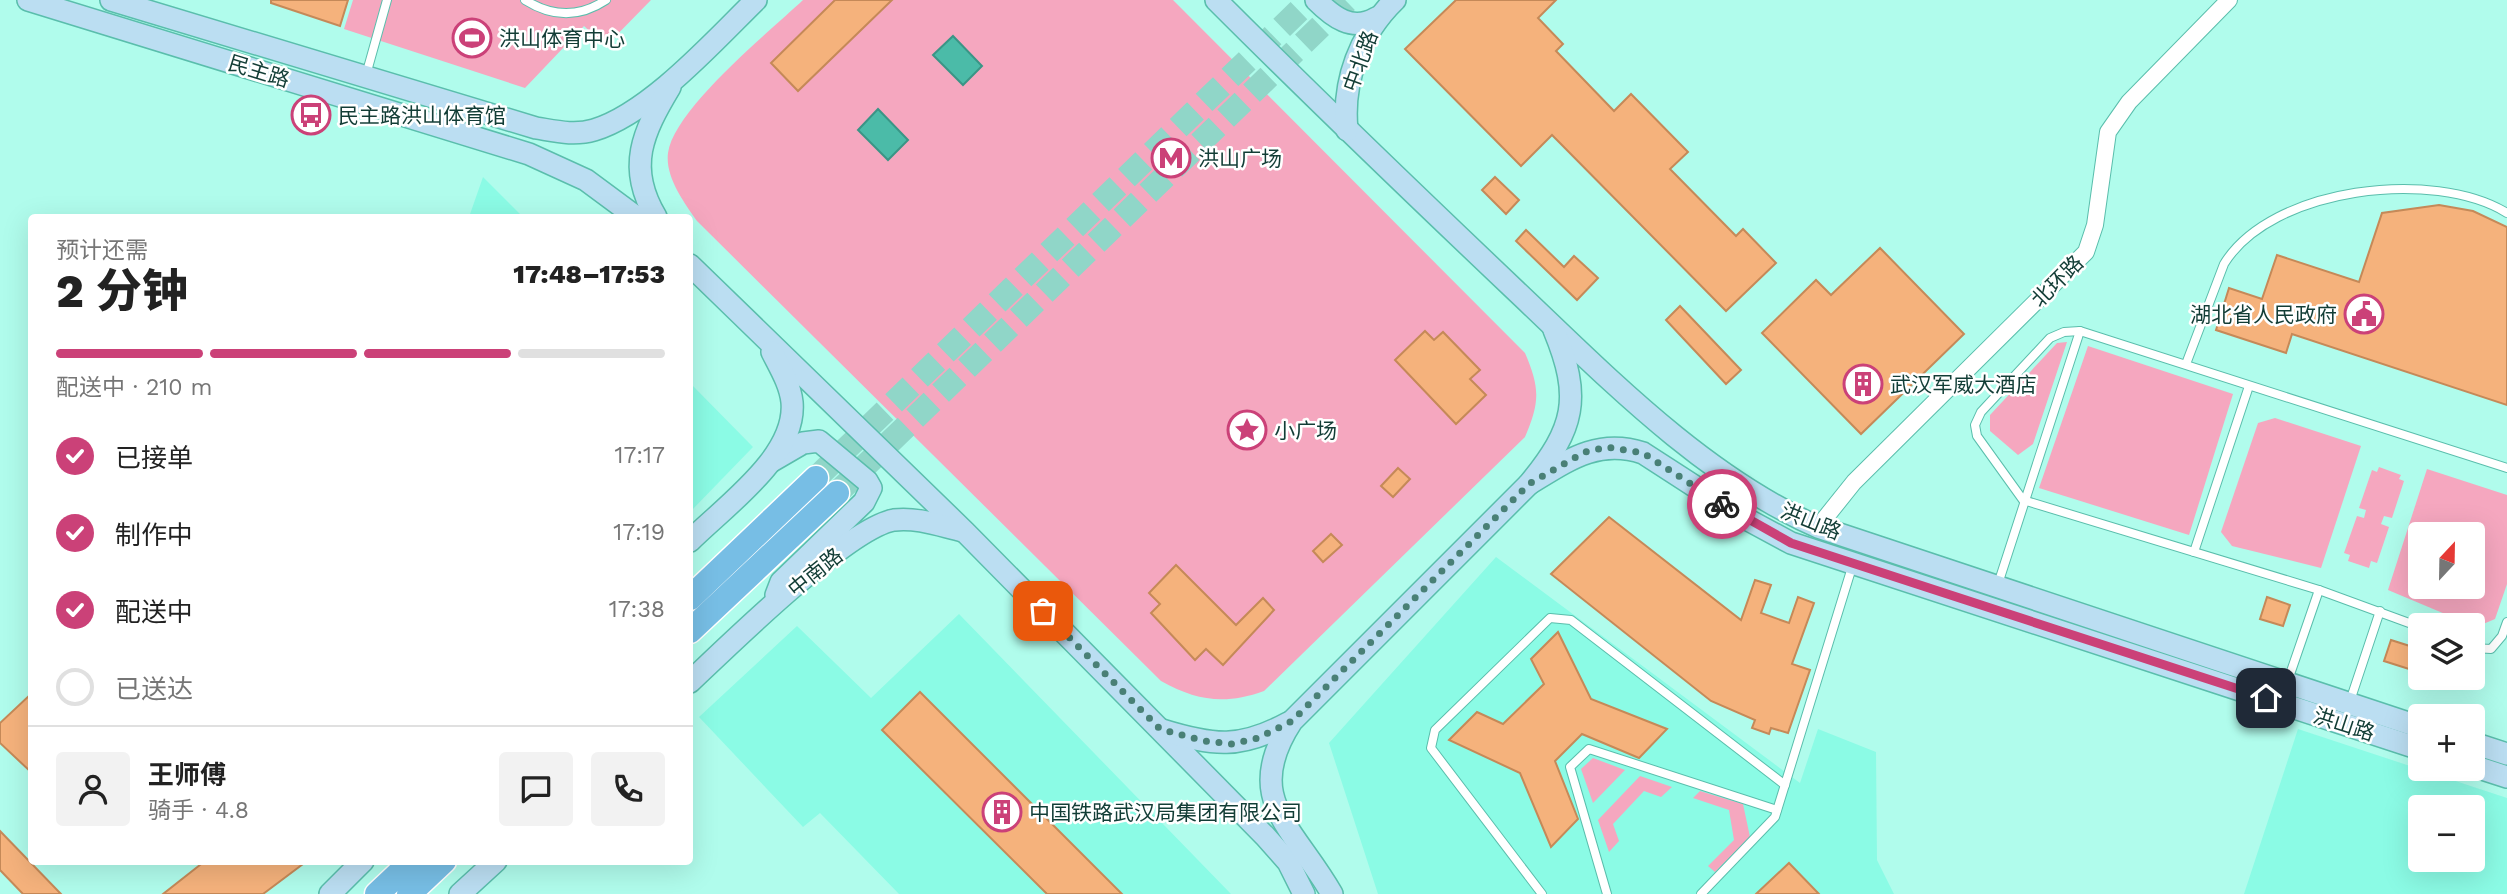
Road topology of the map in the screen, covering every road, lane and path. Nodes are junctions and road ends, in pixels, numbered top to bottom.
1 (28, 0) edge
2 (111, 0) edge
3 (387, 0) edge
4 (525, 0) edge
5 (606, 0) edge
6 (756, 0) edge
7 (1216, 0) edge
8 (1316, 0) edge
9 (1395, 0) edge
10 (2229, 0) edge
11 (1376, 18) junction
12 (677, 76) junction
13 (365, 78) junction
14 (1347, 130) junction
15 (2507, 213) edge
16 (632, 214) edge
17 (655, 214) edge
18 (693, 268) edge
19 (1552, 325) junction
20 (2080, 331) junction
21 (765, 338) junction
22 (2186, 365) junction
23 (2249, 386) junction
24 (772, 461) junction
25 (2507, 468) edge
26 (816, 478) tunnel mouth
27 (1529, 484) junction
28 (837, 493) tunnel mouth
29 (2023, 500) junction
30 (1818, 527) junction
31 (965, 532) junction
32 (693, 538) edge
33 (2194, 552) junction
34 (1853, 564) junction
35 (1998, 586) junction
36 (2319, 590) junction
37 (693, 595) edge
38 (772, 606) junction
39 (2379, 611) junction
40 (2408, 622) edge
41 (2507, 622) edge
42 (693, 628) edge
43 (2485, 649) edge
44 (693, 679) edge
45 (2287, 684) junction
46 (2349, 704) junction
47 (1292, 721) junction
48 (2408, 723) edge
49 (1160, 729) junction
50 (2408, 745) edge
51 (2485, 747) edge
52 (2507, 754) edge
53 (2485, 770) edge
54 (2507, 778) edge
55 (1785, 785) junction
56 (1777, 810) junction
57 (359, 865) edge
58 (408, 865) edge
59 (440, 865) edge
60 (492, 865) edge
61 (330, 894) edge
62 (377, 894) edge
63 (408, 894) edge
64 (460, 894) edge
65 (1304, 894) edge
66 (1332, 894) edge
67 (1542, 894) edge
68 (1607, 894) edge
69 (1701, 894) edge

1 - 16 main road, 民主路
2 - 13 main road, 民主路
3 - 13 lane
4 - 5 lane
6 - 12 main road
7 - 14 main road, 洪山路
8 - 11 main road
9 - 11 main road, 中北路
10 - 30 street, 北环路
11 - 14 main road, 中北路
12 - 13 main road, 民主路
12 - 17 main road
14 - 19 main road, 洪山路
15 - 22 lane
18 - 21 main road
19 - 27 main road
19 - 30 main road, 洪山路
20 - 22 lane
20 - 29 lane
20 - 29 lane
21 - 24 main road
21 - 31 main road
22 - 23 lane
23 - 25 lane
23 - 33 lane
24 - 32 main road
24 - 38 main road
26 - 37 main road
27 - 34 main road, 洪山路
27 - 47 main road
28 - 42 main road, 中南路
29 - 33 lane
29 - 35 lane
30 - 35 main road, 洪山路
31 - 38 main road, 中南路
31 - 49 main road
33 - 36 lane
34 - 50 main road, 洪山路
34 - 55 lane
35 - 45 main road, 洪山路
36 - 39 lane
36 - 45 lane
38 - 44 main road, 中南路
39 - 40 lane
39 - 46 lane
41 - 43 lane
45 - 46 main road, 洪山路
46 - 48 main road, 洪山路
47 - 49 main road
47 - 66 main road
49 - 65 main road
51 - 52 main road
53 - 54 main road
55 - 56 lane
55 - 67 lane
56 - 68 lane
56 - 69 lane
57 - 61 main road
58 - 62 main road
59 - 63 main road
60 - 64 main road

